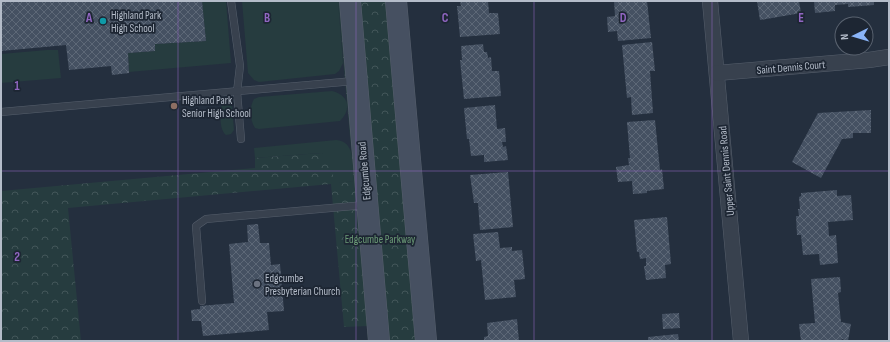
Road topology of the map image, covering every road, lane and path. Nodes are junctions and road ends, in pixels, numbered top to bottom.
1 (231, 1) edge
2 (350, 1) edge
3 (396, 1) edge
4 (710, 1) edge
5 (889, 57) edge
6 (717, 74) junction
7 (357, 81) junction
8 (237, 92) junction
9 (1, 112) edge
10 (240, 139) dead end
11 (367, 205) junction
12 (202, 301) dead end
13 (379, 341) edge
14 (426, 341) edge
15 (741, 341) edge

1 - 8 lane
2 - 7 street, Edgcumbe Road
3 - 14 street
4 - 6 street, Upper Saint Dennis Road
5 - 6 street, Saint Dennis Court
6 - 15 street, Upper Saint Dennis Road
7 - 8 lane
7 - 11 street, Edgcumbe Road
8 - 9 lane
8 - 10 lane
11 - 12 lane
11 - 13 street, Edgcumbe Road

